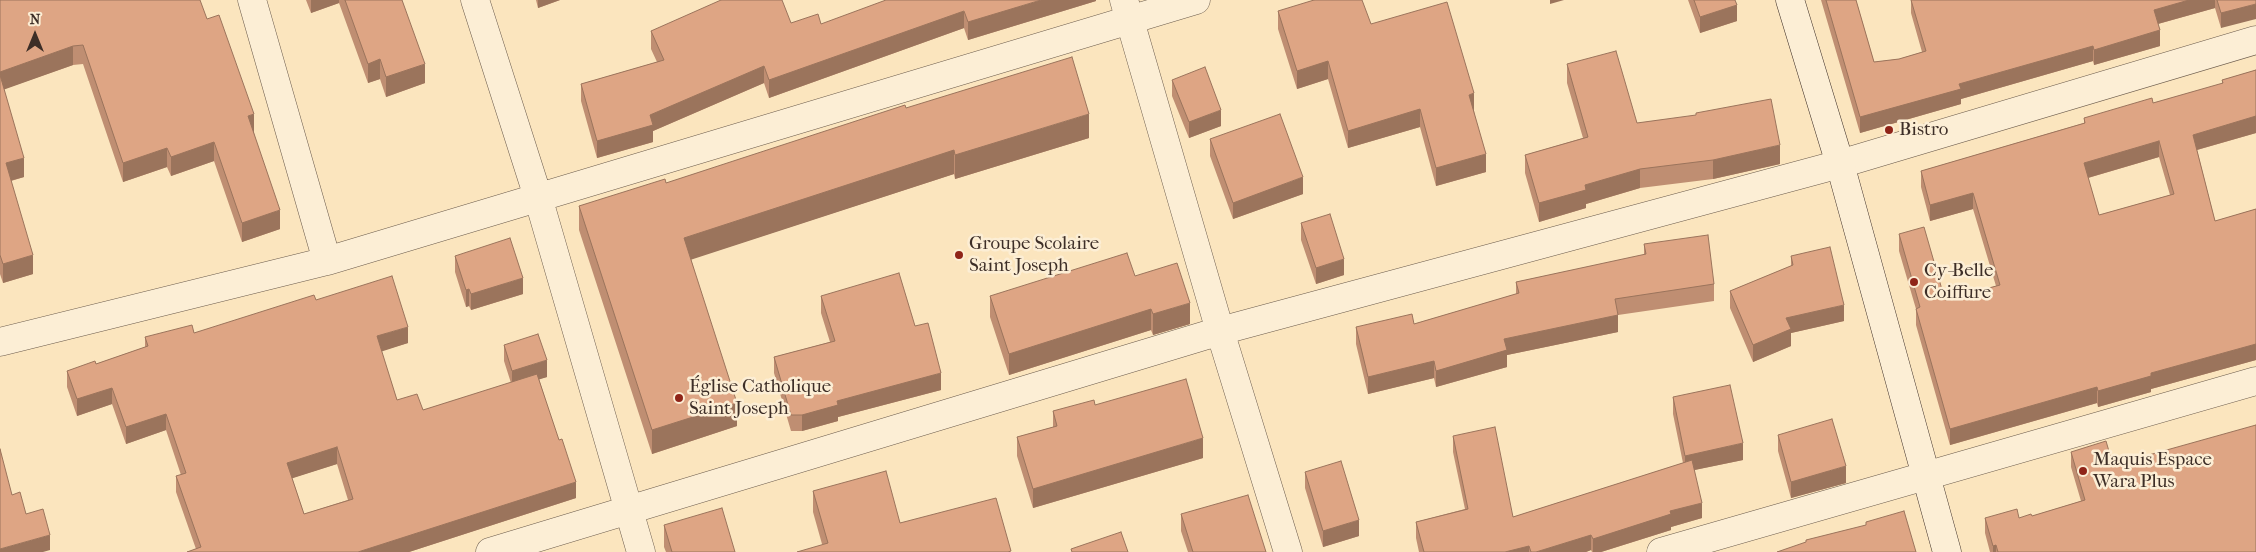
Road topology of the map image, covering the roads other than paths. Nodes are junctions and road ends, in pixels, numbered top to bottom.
1 (252, 0) edge
2 (475, 0) edge
3 (1196, 0) edge
4 (1790, 0) edge
5 (1127, 9) edge
6 (2256, 40) edge
7 (1840, 164) junction
8 (538, 197) junction
9 (328, 261) junction
10 (1220, 331) junction
11 (0, 342) edge
12 (2256, 381) edge
13 (1925, 477) junction
14 (628, 511) junction
15 (490, 552) edge
16 (640, 552) edge
17 (1288, 552) edge
18 (1661, 552) edge
19 (1947, 552) edge

1 - 9 street
2 - 8 street
3 - 5 street
4 - 7 street
5 - 8 street
5 - 10 street
6 - 7 street
7 - 10 street
7 - 13 street
8 - 9 street
8 - 14 street
9 - 11 street
10 - 14 street
10 - 17 street
12 - 13 street
13 - 18 street
13 - 19 street
14 - 15 street
14 - 16 street

